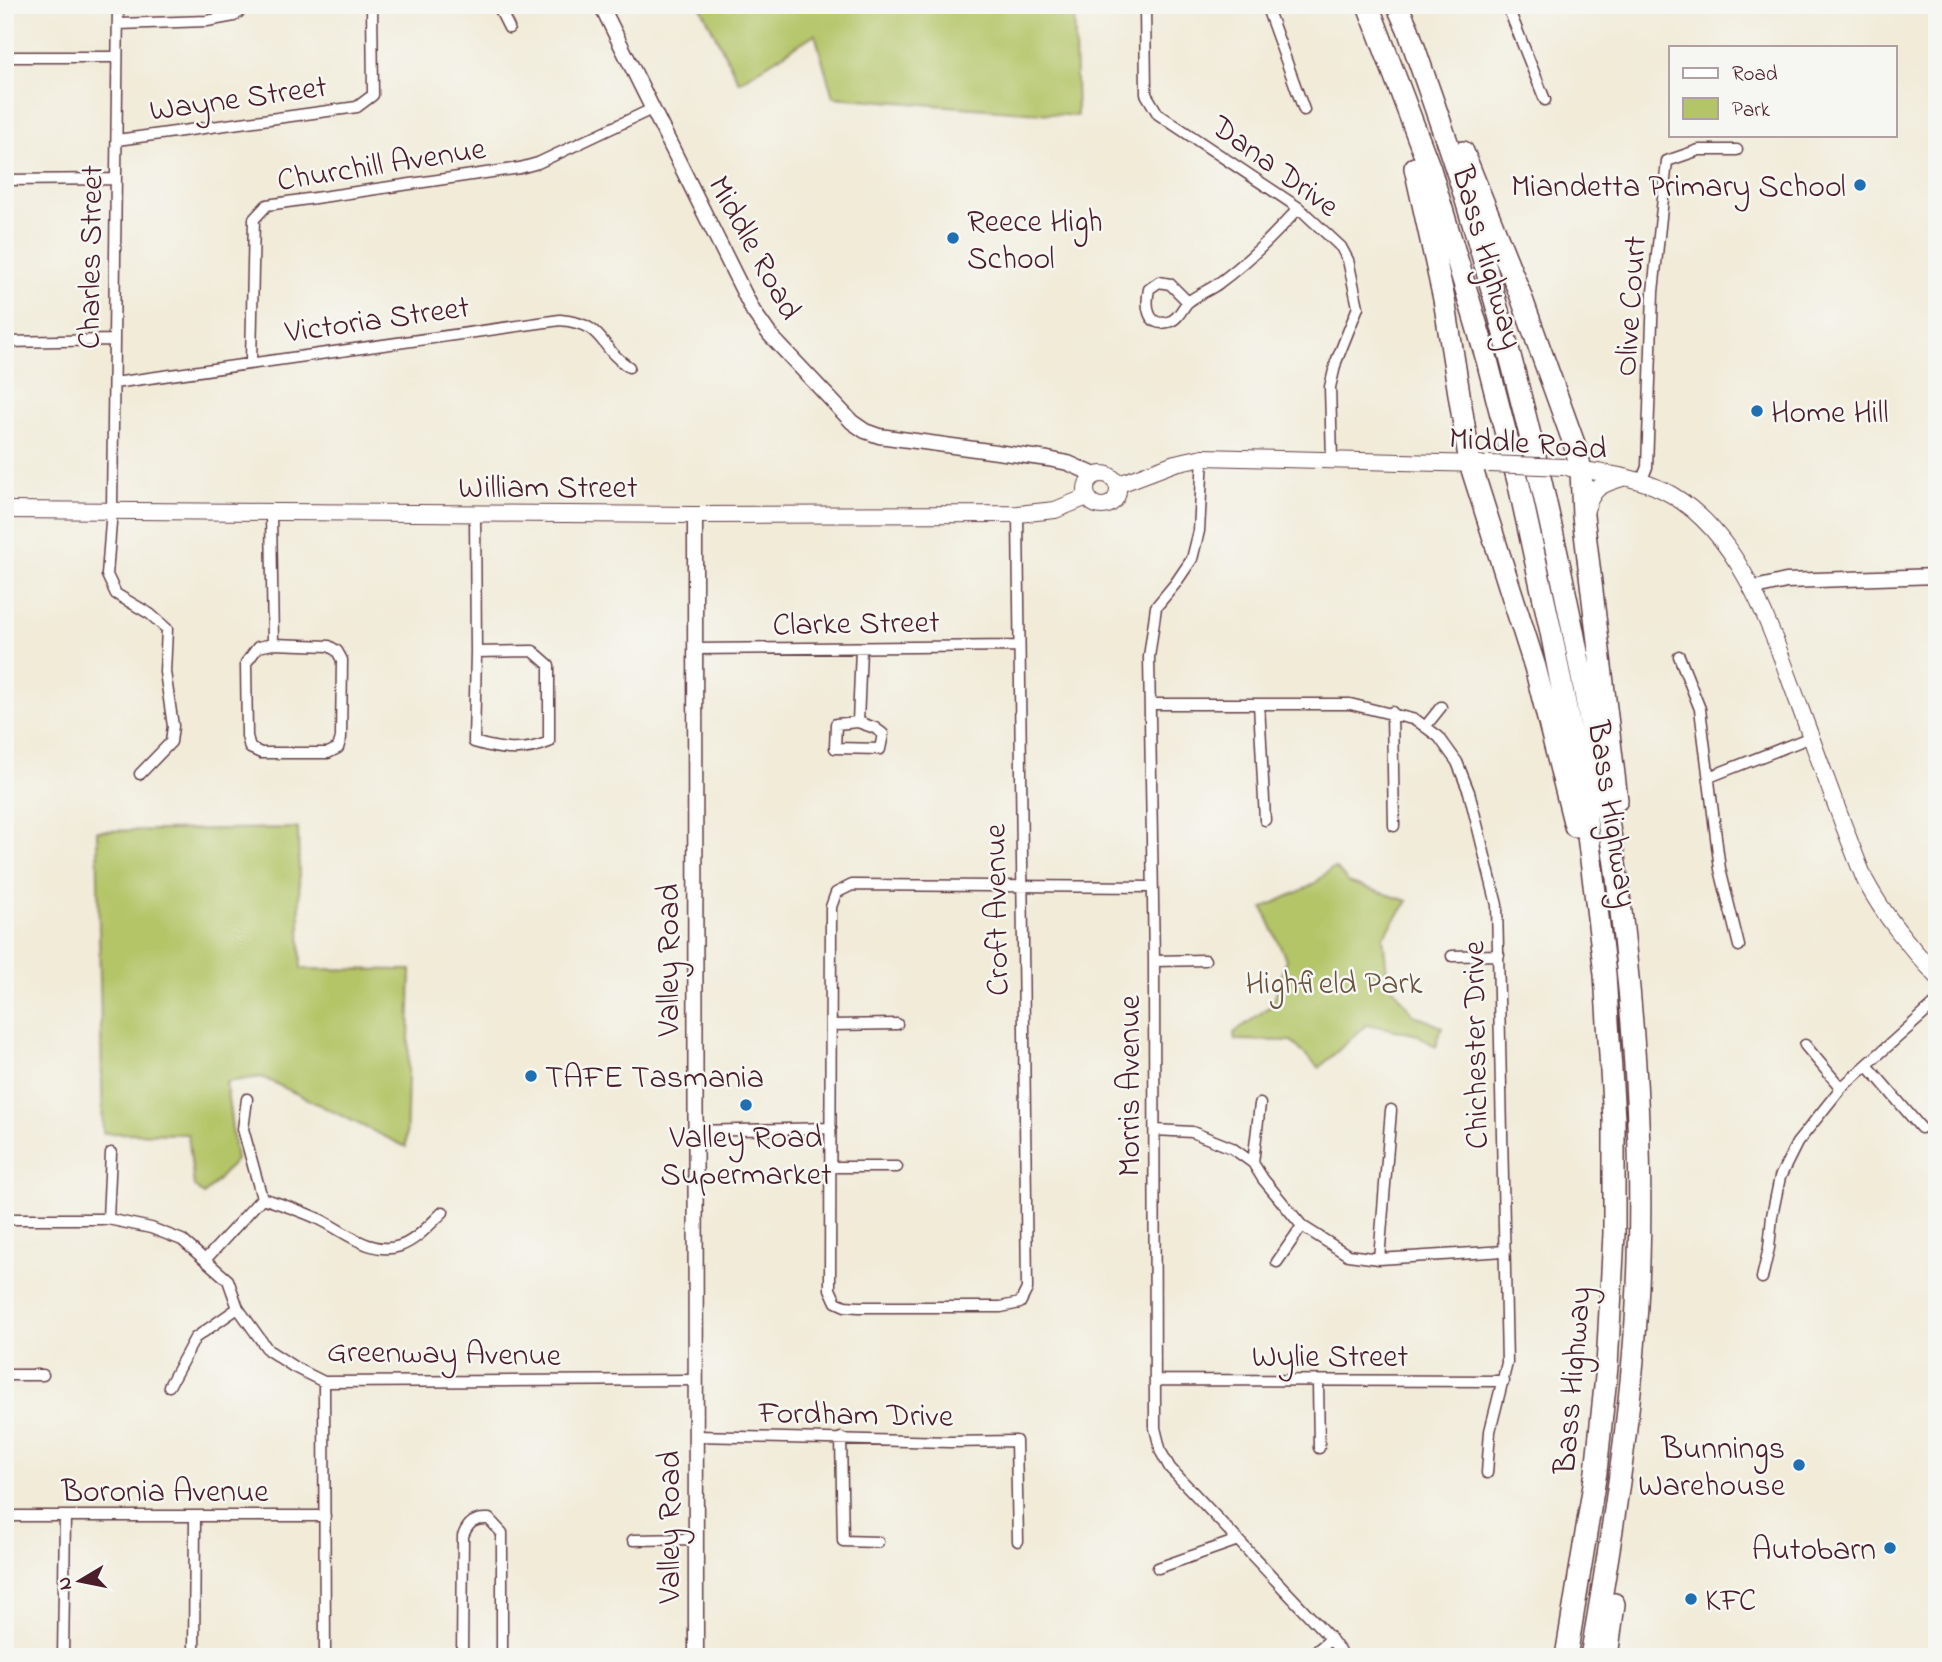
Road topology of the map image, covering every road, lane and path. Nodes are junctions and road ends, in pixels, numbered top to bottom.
1 (118, 5) edge
2 (248, 5) edge
3 (372, 5) edge
4 (506, 5) edge
5 (601, 5) edge
6 (1145, 5) edge
7 (1266, 5) edge
8 (1368, 5) edge
9 (1397, 5) edge
10 (1507, 5) edge
11 (118, 24) junction
12 (1377, 27) junction
13 (509, 28) dead end
14 (1408, 29) junction
15 (5, 57) edge
16 (117, 57) junction
17 (1545, 100) dead end
18 (652, 109) junction
19 (1304, 110) dead end
20 (117, 140) junction
21 (1737, 150) dead end
22 (5, 180) edge
23 (115, 180) junction
24 (1299, 208) junction
25 (1188, 302) dead end
26 (114, 340) junction
27 (5, 342) edge
28 (251, 362) junction
29 (629, 367) dead end
30 (114, 383) junction
31 (1466, 432) junction
32 (1203, 457) junction
33 (1332, 459) junction
34 (1441, 464) junction
35 (1479, 464) junction
36 (1572, 468) junction
37 (1095, 475) junction
38 (1624, 477) junction
39 (1641, 482) junction
40 (1117, 485) junction
41 (1087, 497) junction
42 (112, 509) junction
43 (5, 510) edge
44 (271, 513) junction
45 (475, 514) junction
46 (1017, 514) junction
47 (695, 515) junction
48 (1583, 516) junction
49 (1937, 576) edge
50 (1751, 589) junction
51 (273, 644) junction
52 (1018, 646) junction
53 (695, 649) junction
54 (860, 649) junction
55 (475, 652) junction
56 (1679, 656) dead end
57 (1150, 704) junction
58 (1259, 704) junction
59 (1441, 707) dead end
60 (1392, 712) junction
61 (858, 722) junction
62 (1425, 727) junction
63 (1811, 737) junction
64 (139, 774) dead end
65 (1709, 777) junction
66 (1265, 820) dead end
67 (1394, 826) dead end
68 (1152, 887) junction
69 (1020, 888) junction
70 (1739, 946) dead end
71 (1499, 955) junction
72 (1452, 956) dead end
73 (1205, 960) dead end
74 (1154, 961) junction
75 (1605, 975) junction
76 (1937, 976) edge
77 (1937, 1002) edge
78 (897, 1024) dead end
79 (832, 1025) junction
80 (1805, 1045) dead end
81 (1868, 1066) junction
82 (1637, 1074) junction
83 (1841, 1088) junction
84 (247, 1099) dead end
85 (1260, 1104) dead end
86 (1391, 1110) dead end
87 (831, 1128) junction
88 (1921, 1128) dead end
89 (1155, 1130) junction
90 (695, 1131) junction
91 (111, 1153) dead end
92 (1253, 1163) junction
93 (831, 1167) junction
94 (897, 1167) dead end
95 (262, 1198) junction
96 (443, 1212) dead end
97 (5, 1219) edge
98 (108, 1219) junction
99 (1302, 1226) junction
100 (1505, 1251) junction
101 (1379, 1259) junction
102 (205, 1260) junction
103 (1277, 1262) dead end
104 (1762, 1278) dead end
105 (238, 1308) junction
106 (5, 1375) edge
107 (43, 1375) dead end
108 (696, 1380) junction
109 (1156, 1380) junction
110 (1504, 1381) junction
111 (324, 1382) junction
112 (1318, 1382) junction
113 (169, 1386) dead end
114 (696, 1436) junction
115 (841, 1438) junction
116 (1319, 1448) dead end
117 (1621, 1472) junction
118 (1488, 1473) dead end
119 (325, 1516) junction
120 (5, 1517) edge
121 (65, 1517) junction
122 (195, 1517) junction
123 (696, 1539) junction
124 (632, 1540) dead end
125 (1018, 1541) dead end
126 (1238, 1541) junction
127 (878, 1542) dead end
128 (1158, 1568) dead end
129 (1331, 1639) junction
130 (63, 1657) edge
131 (194, 1657) edge
132 (325, 1657) edge
133 (462, 1657) edge
134 (502, 1657) edge
135 (696, 1657) edge
136 (1309, 1657) edge
137 (1344, 1657) edge
138 (1566, 1657) edge
139 (1591, 1657) edge
140 (1606, 1657) edge

1 - 11 street, Charles Street
2 - 11 street
3 - 20 street, Wayne Street
4 - 13 street
5 - 18 street, Middle Road
6 - 24 street, Dana Drive
7 - 19 street, Dana Drive
8 - 12 highway, Bass Highway
9 - 14 highway, Bass Highway
10 - 17 street
11 - 16 street, Charles Street
12 - 31 highway
12 - 75 highway, Bass Highway
14 - 36 highway
14 - 82 highway, Bass Highway
15 - 16 street
16 - 20 street, Charles Street
18 - 28 street, Churchill Avenue
18 - 37 street, Middle Road
20 - 23 street, Charles Street
21 - 39 street, Olive Court
22 - 23 street
23 - 26 street, Charles Street
24 - 25 street
24 - 33 street, Dana Drive
26 - 27 street
26 - 30 street, Charles Street
28 - 29 street, Victoria Street
28 - 30 street, Victoria Street
30 - 42 street, Charles Street
31 - 34 main road
31 - 35 highway
32 - 33 main road, Middle Road
32 - 40 main road, Middle Road
32 - 57 street, Morris Avenue
33 - 34 main road, Middle Road
34 - 35 main road, Middle Road
35 - 36 main road, Middle Road, bridge
35 - 75 highway
36 - 38 main road, Middle Road
36 - 48 highway
37 - 40 main road
37 - 41 main road
38 - 39 main road, Middle Road
38 - 48 main road
39 - 50 main road, Middle Road
40 - 41 main road
41 - 46 main road, William Street
42 - 43 main road, William Street
42 - 44 main road, William Street
42 - 64 street, Charles Street
44 - 45 main road, William Street
44 - 51 street
45 - 47 main road, William Street
45 - 55 street
46 - 47 main road, William Street
46 - 52 street, Croft Avenue
47 - 53 street, Valley Road
48 - 82 highway
49 - 50 street
50 - 63 main road, Middle Road
51 - 51 street
52 - 54 street, Clarke Street
52 - 69 street, Croft Avenue
53 - 54 street, Clarke Street
53 - 90 street, Valley Road
54 - 61 street
55 - 55 street
56 - 65 street
57 - 58 street, Chichester Drive
57 - 68 street, Morris Avenue
58 - 60 street, Chichester Drive
58 - 66 street
59 - 62 street
60 - 62 street, Chichester Drive
60 - 67 street
61 - 61 street
62 - 71 street, Chichester Drive
63 - 65 street
63 - 76 main road, Middle Road
65 - 70 street
68 - 69 street
68 - 74 street, Morris Avenue
69 - 79 street
69 - 93 street, Croft Avenue
71 - 72 street
71 - 100 street, Chichester Drive
73 - 74 street
74 - 89 street, Morris Avenue
75 - 138 highway, Bass Highway
77 - 81 street
78 - 79 street
79 - 87 street
80 - 83 street
81 - 83 street
81 - 88 street
82 - 117 highway, Bass Highway
83 - 104 street
84 - 95 street
85 - 92 street
86 - 101 street
87 - 90 street
87 - 93 street
89 - 92 street
89 - 109 street, Morris Avenue
90 - 108 street, Valley Road
91 - 98 street
92 - 99 street
93 - 94 street
95 - 96 street
95 - 102 street
97 - 98 street, Greenway Avenue
98 - 102 street, Greenway Avenue
99 - 101 street
99 - 103 street
100 - 101 street
100 - 110 street, Chichester Drive
102 - 105 street, Greenway Avenue
105 - 111 street, Greenway Avenue
105 - 113 street
106 - 107 street
108 - 111 street, Greenway Avenue
108 - 114 street, Valley Road
109 - 112 street, Wylie Street
109 - 126 street, Morris Avenue
110 - 112 street, Wylie Street
110 - 118 street, Chichester Drive
111 - 119 street
112 - 116 street
114 - 115 street, Fordham Drive
114 - 123 street, Valley Road
115 - 125 street, Fordham Drive
115 - 127 street
117 - 139 highway, Bass Highway
117 - 140 highway
119 - 122 street, Boronia Avenue
119 - 132 street
120 - 121 street, Boronia Avenue
121 - 122 street, Boronia Avenue
121 - 130 street
122 - 131 street
123 - 124 street
123 - 135 street, Valley Road
126 - 128 street
126 - 129 street, Morris Avenue
129 - 136 street
129 - 137 street, Morris Avenue
133 - 134 street

